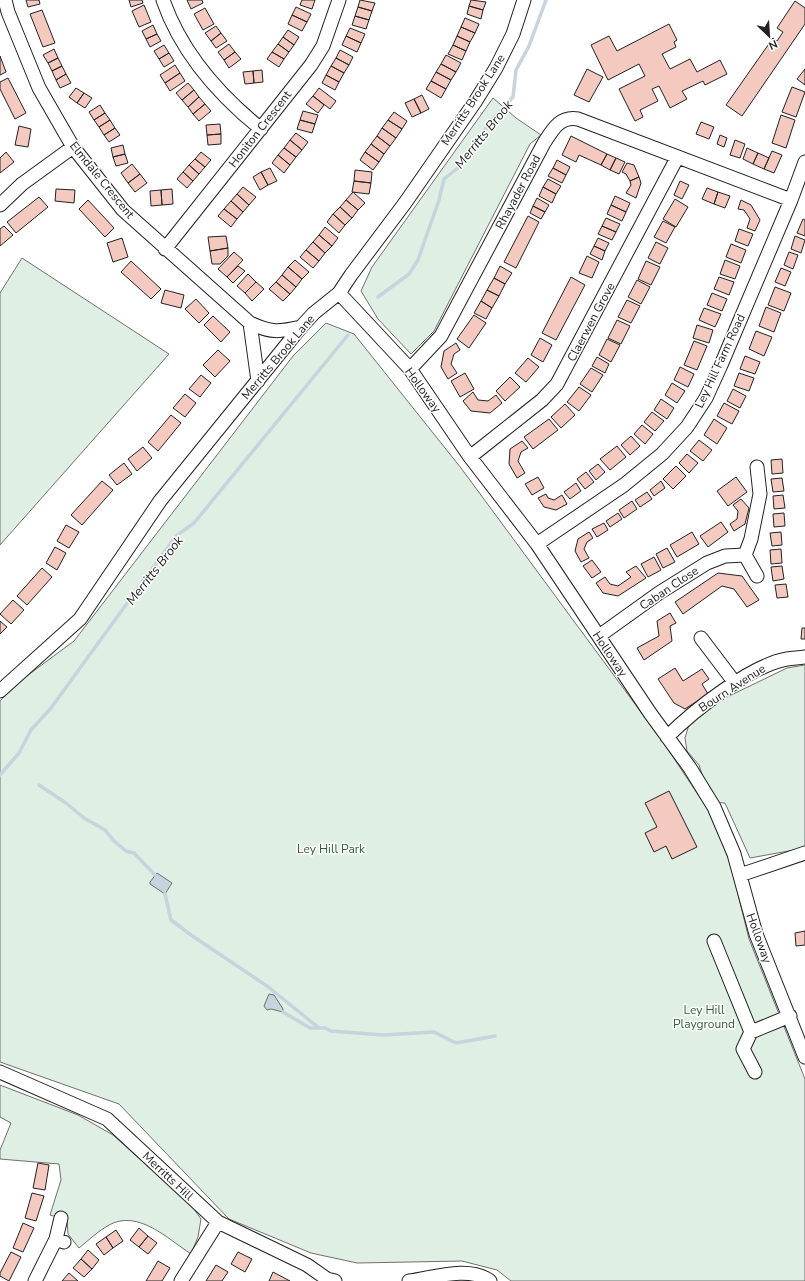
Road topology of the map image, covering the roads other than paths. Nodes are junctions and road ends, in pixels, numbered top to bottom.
1 (5, 0) edge
2 (163, 0) edge
3 (339, 0) edge
4 (524, 0) edge
5 (261, 129) junction
6 (74, 147) junction
7 (677, 158) junction
8 (805, 162) edge
9 (791, 200) junction
10 (0, 204) edge
11 (165, 249) junction
12 (340, 293) junction
13 (250, 323) junction
14 (301, 328) junction
15 (410, 369) junction
16 (258, 381) junction
17 (470, 456) junction
18 (757, 467) dead end
19 (537, 544) junction
20 (745, 555) junction
21 (757, 576) dead end
22 (599, 636) junction
23 (701, 638) dead end
24 (805, 657) edge
25 (735, 684) junction
26 (0, 691) edge
27 (667, 737) junction
28 (805, 853) edge
29 (740, 875) junction
30 (714, 941) dead end
31 (790, 1016) junction
32 (751, 1032) junction
33 (801, 1034) edge
34 (805, 1057) edge
35 (0, 1072) edge
36 (755, 1072) dead end
37 (61, 1218) dead end
38 (218, 1222) junction
39 (35, 1281) edge
40 (181, 1281) edge
41 (335, 1281) edge
42 (409, 1281) edge
43 (490, 1281) edge

1 - 6 street, Elmdale Crescent
2 - 5 street
3 - 5 street, Honiton Crescent
4 - 12 street, Merritts Brook Lane
5 - 11 street, Honiton Crescent
6 - 10 street
6 - 11 street, Elmdale Crescent
7 - 9 street, Rhayader Road
7 - 15 street, Rhayader Road
7 - 17 street, Claerwen Grove
8 - 9 street, Ley Hill Farm Road
9 - 19 street, Ley Hill Farm Road
11 - 13 street, Elmdale Crescent
12 - 14 street, Merritts Brook Lane
12 - 15 street, Holloway
13 - 14 street, Elmdale Crescent
13 - 16 street
14 - 16 street, Merritts Brook Lane
15 - 17 street, Holloway
16 - 26 street, Merritts Brook Lane
17 - 19 street, Holloway
18 - 20 street
19 - 22 street, Holloway
20 - 21 street
20 - 22 street, Caban Close
22 - 27 street, Holloway
23 - 25 street
24 - 25 street, Bourn Avenue
25 - 27 street, Bourn Avenue
27 - 29 street, Holloway
28 - 29 street
29 - 31 street, Holloway
30 - 32 street
31 - 32 street
31 - 33 street, Holloway
32 - 36 street
33 - 34 street, Holloway
35 - 38 street, Merritts Hill
37 - 39 street
38 - 40 street
38 - 41 street, Merritts Hill
42 - 43 street

